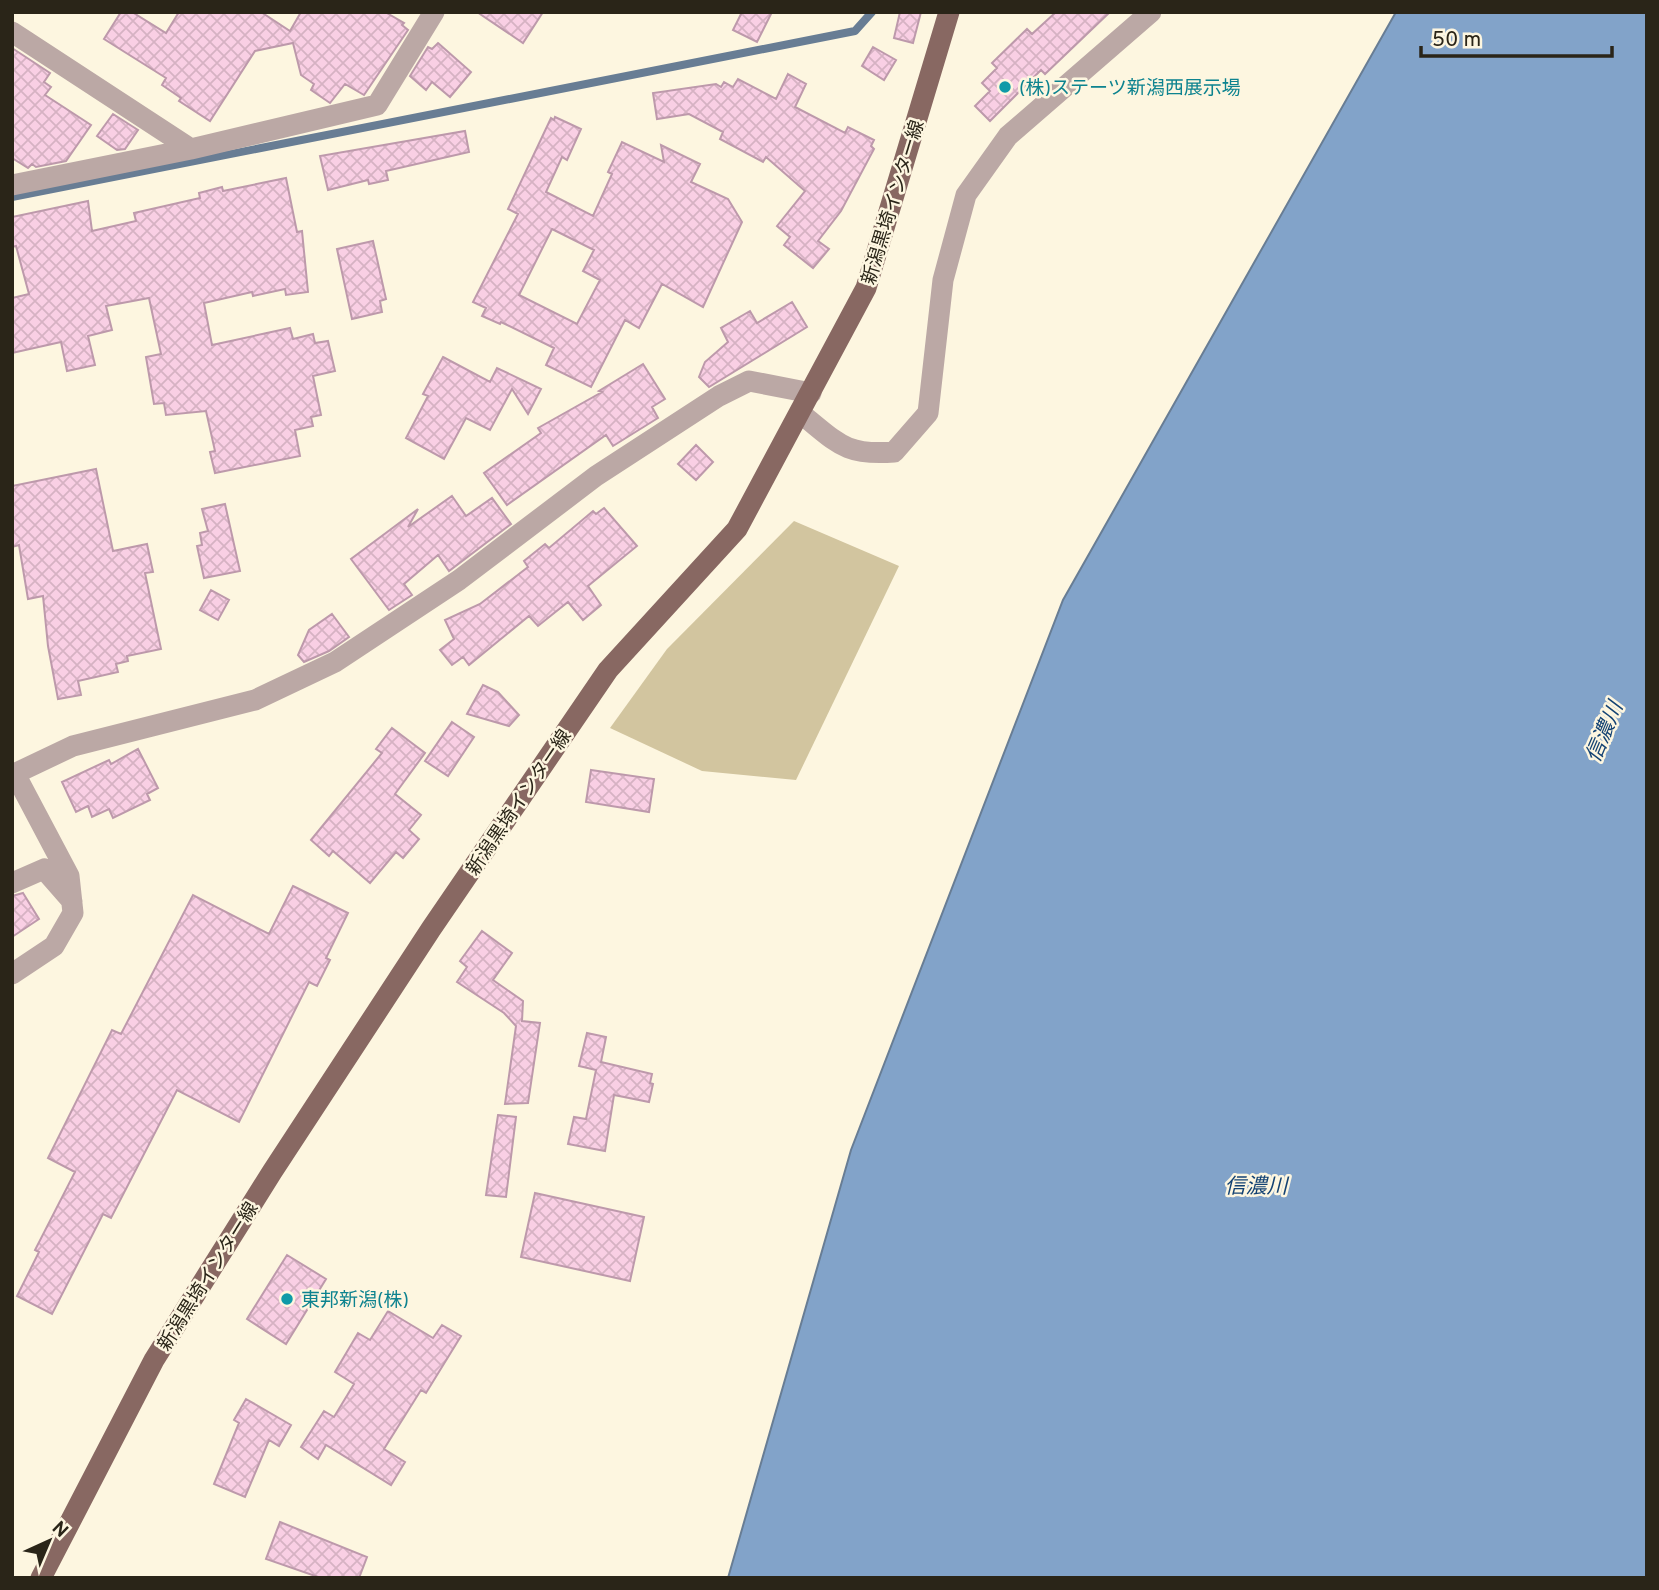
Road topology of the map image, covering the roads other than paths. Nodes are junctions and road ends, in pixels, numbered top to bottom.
1 (434, 12) edge
2 (949, 12) edge
3 (1151, 12) edge
4 (12, 32) edge
5 (191, 149) junction
6 (12, 185) edge
7 (811, 393) junction
8 (800, 413) junction
9 (14, 774) edge
10 (12, 883) edge
11 (72, 901) junction
12 (12, 974) edge
13 (41, 1578) edge

1 - 5 street
2 - 7 main road, 新潟黒埼インター線
3 - 8 street
4 - 5 street
5 - 6 street
7 - 8 main road, 新潟黒埼インター線
7 - 9 street
8 - 13 main road, 新潟黒埼インター線
9 - 11 street
10 - 11 street
11 - 12 street

